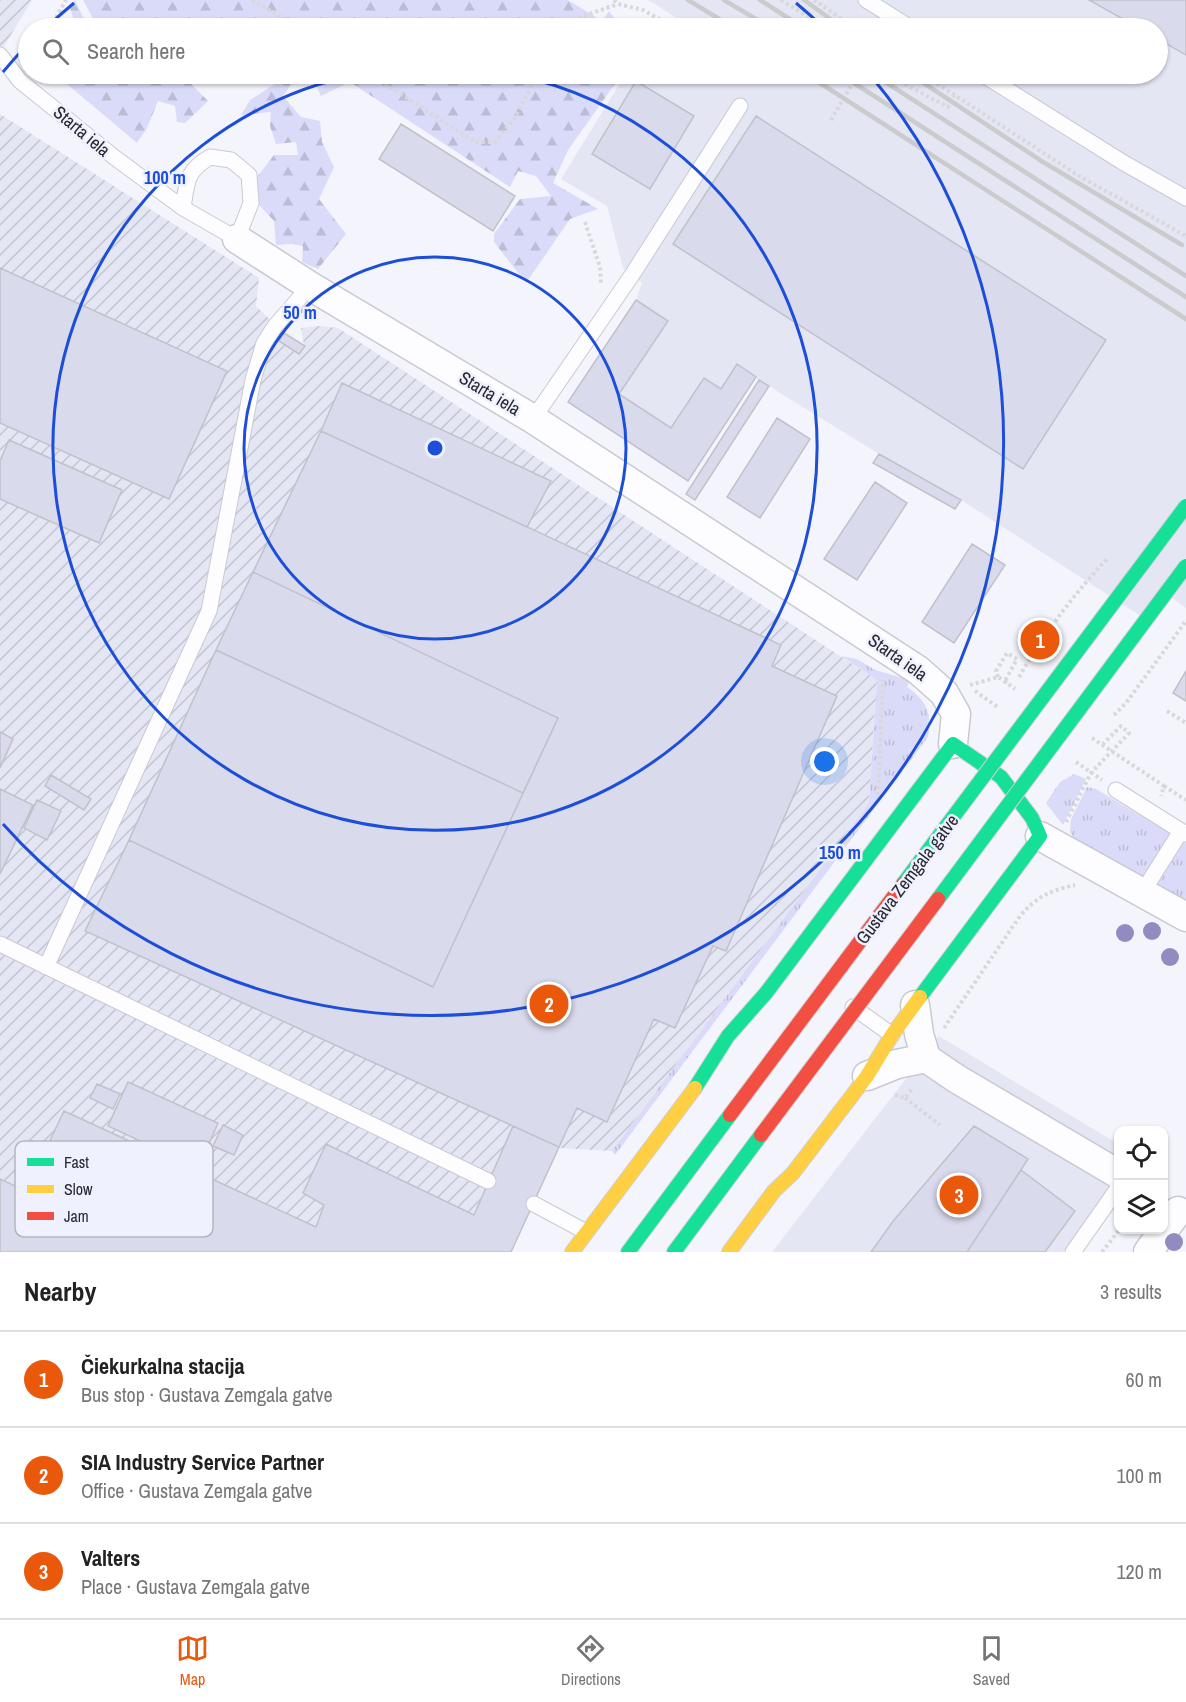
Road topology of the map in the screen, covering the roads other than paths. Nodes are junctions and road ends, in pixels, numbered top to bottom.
1 (866, 0) edge
2 (895, 18) edge
3 (0, 55) edge
4 (18, 78) edge
5 (24, 84) edge
6 (998, 84) edge
7 (740, 106) dead end
8 (1186, 198) edge
9 (183, 208) junction
10 (237, 239) junction
11 (310, 286) junction
12 (533, 418) junction
13 (1186, 506) edge
14 (1186, 566) edge
15 (953, 744) junction
16 (1116, 790) dead end
17 (1052, 832) junction
18 (1184, 832) edge
19 (1142, 893) junction
20 (1186, 918) edge
21 (0, 945) edge
22 (46, 967) junction
23 (842, 999) dead end
24 (915, 1005) junction
25 (892, 1035) junction
26 (926, 1058) junction
27 (867, 1076) junction
28 (1114, 1171) edge
29 (488, 1181) dead end
30 (1114, 1195) edge
31 (534, 1204) dead end
32 (1176, 1209) edge
33 (586, 1232) junction
34 (572, 1252) edge
35 (628, 1252) edge
36 (674, 1252) edge
37 (729, 1252) edge
38 (1073, 1252) edge
39 (1148, 1252) edge

1 - 2 lane
3 - 4 lane, Starta iela
5 - 9 lane, Starta iela
6 - 8 lane
7 - 12 lane
9 - 10 lane, Starta iela
9 - 10 lane
10 - 11 street, Starta iela
11 - 12 street, Starta iela
11 - 22 lane
12 - 15 street, Starta iela
13 - 35 main road, Gustava Zemgala gatve, bridge
14 - 36 main road, Gustava Zemgala gatve, bridge
15 - 17 main road
15 - 33 main road
16 - 18 lane
17 - 19 street
17 - 24 main road
18 - 19 lane
19 - 20 street
21 - 22 lane
22 - 29 lane
23 - 25 lane
24 - 25 main road
24 - 26 street
25 - 27 main road
26 - 27 street
26 - 28 street
27 - 37 main road
30 - 38 lane
31 - 33 lane
32 - 39 street
33 - 34 main road

